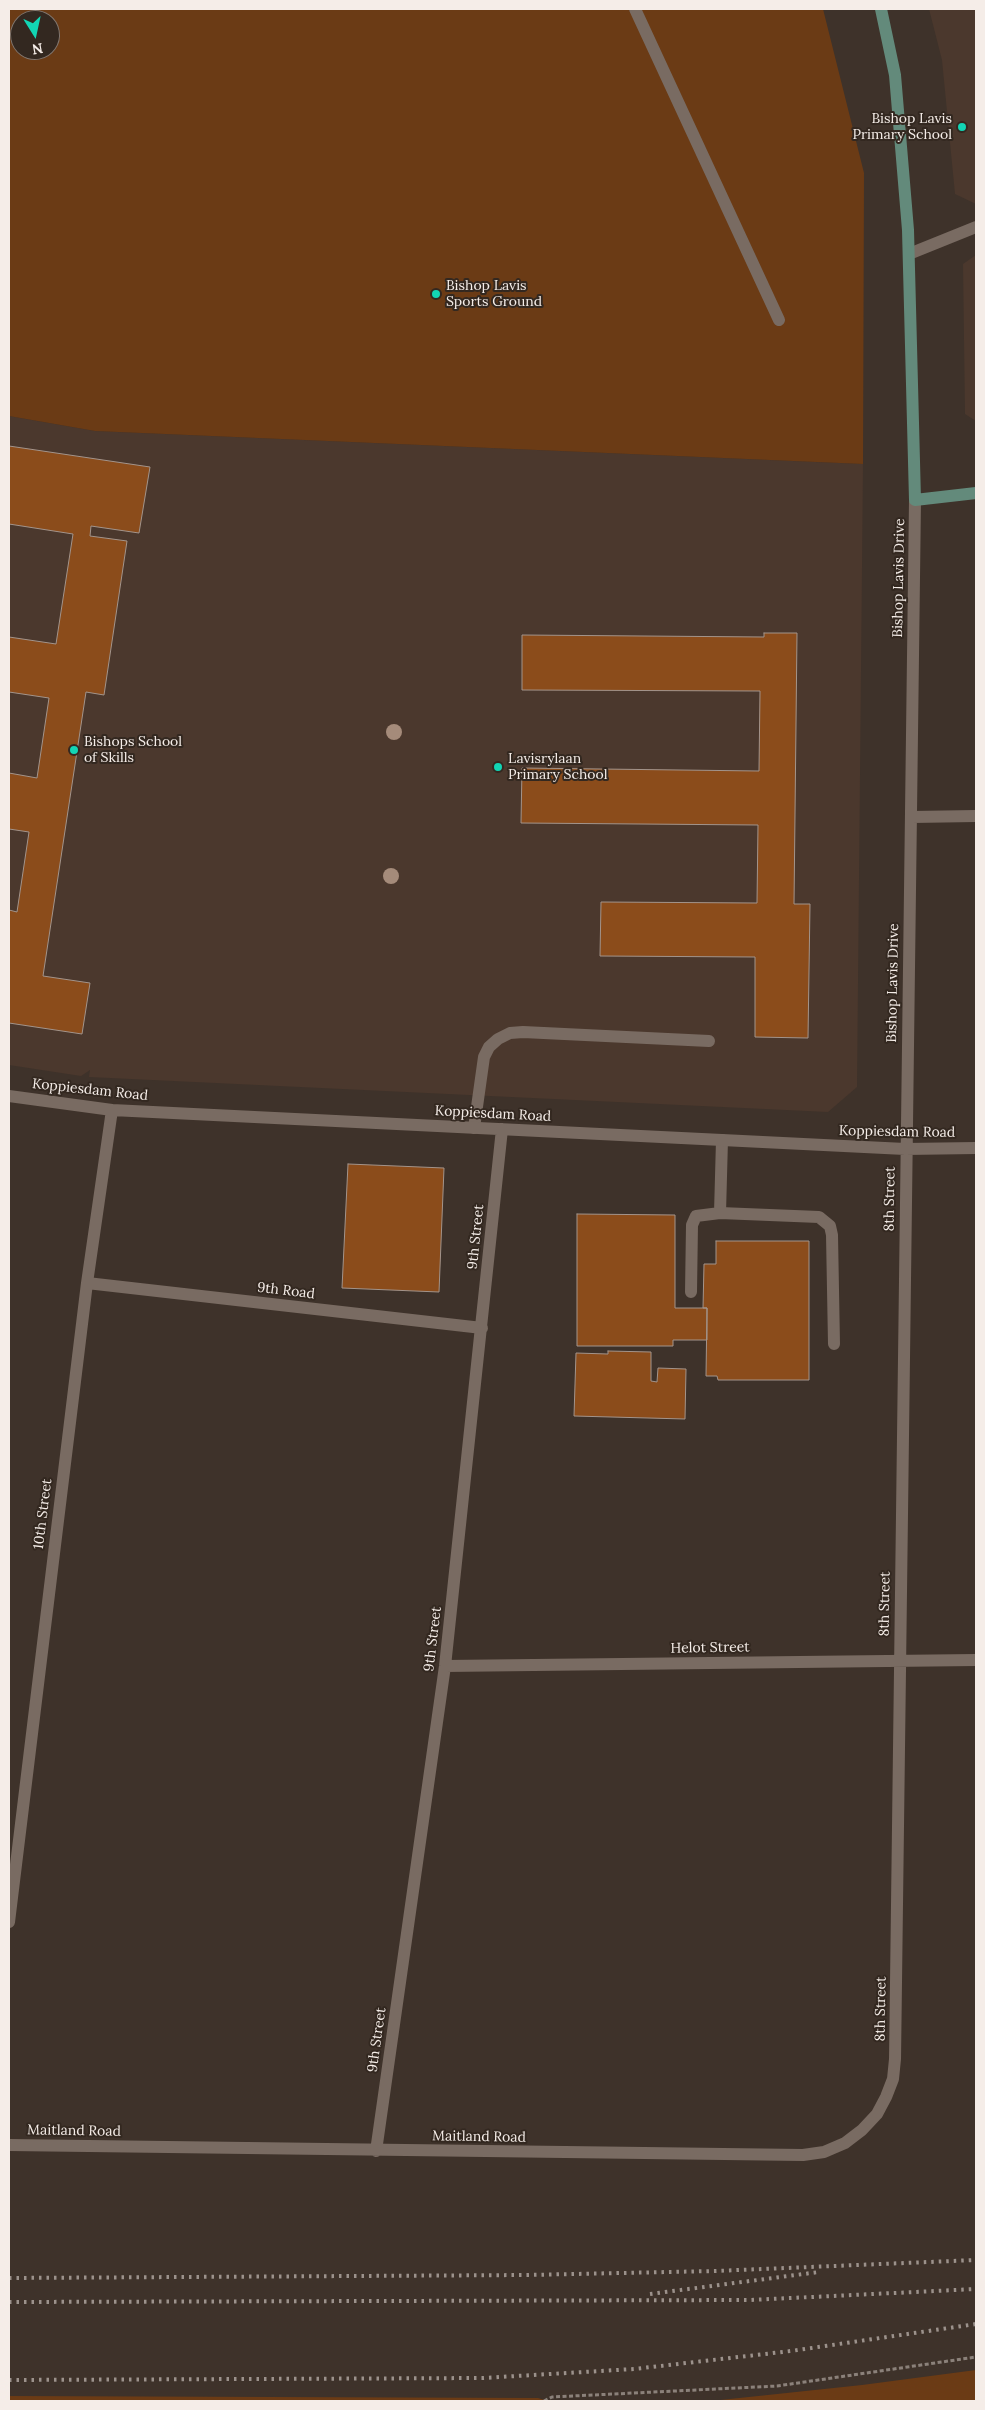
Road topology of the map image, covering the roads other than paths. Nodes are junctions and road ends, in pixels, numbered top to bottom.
1 (635, 9) edge
2 (881, 9) edge
3 (976, 227) edge
4 (909, 254) junction
5 (779, 320) dead end
6 (976, 493) edge
7 (915, 500) junction
8 (976, 816) edge
9 (912, 817) junction
10 (709, 1041) dead end
11 (9, 1096) edge
12 (112, 1110) junction
13 (474, 1128) junction
14 (502, 1129) junction
15 (722, 1140) junction
16 (976, 1148) edge
17 (905, 1149) junction
18 (720, 1212) junction
19 (87, 1283) junction
20 (691, 1292) dead end
21 (482, 1328) junction
22 (834, 1344) dead end
23 (899, 1660) junction
24 (976, 1660) edge
25 (445, 1666) junction
26 (9, 1922) edge
27 (895, 2060) joint
28 (9, 2145) edge
29 (376, 2151) junction

1 - 5 street
2 - 4 street, Bishop Lavis Drive
3 - 4 street
4 - 7 street, Bishop Lavis Drive
6 - 7 street
7 - 9 street, Bishop Lavis Drive
8 - 9 street
9 - 17 street, Bishop Lavis Drive
10 - 13 street
11 - 12 street, Koppiesdam Road
12 - 13 street, Koppiesdam Road
12 - 19 street, 10th Street
13 - 14 street, Koppiesdam Road
14 - 15 street, Koppiesdam Road
14 - 21 street, 9th Street
15 - 17 street, Koppiesdam Road
15 - 18 street
16 - 17 street, Koppiesdam Road
17 - 23 street, 8th Street
18 - 20 street
18 - 22 street
19 - 21 street, 9th Road
19 - 26 street, 10th Street
21 - 25 street, 9th Street
23 - 24 street, Helot Street
23 - 25 street, Helot Street
23 - 27 street, 8th Street
25 - 29 street, 9th Street
27 - 29 street, Maitland Road
28 - 29 street, Maitland Road

